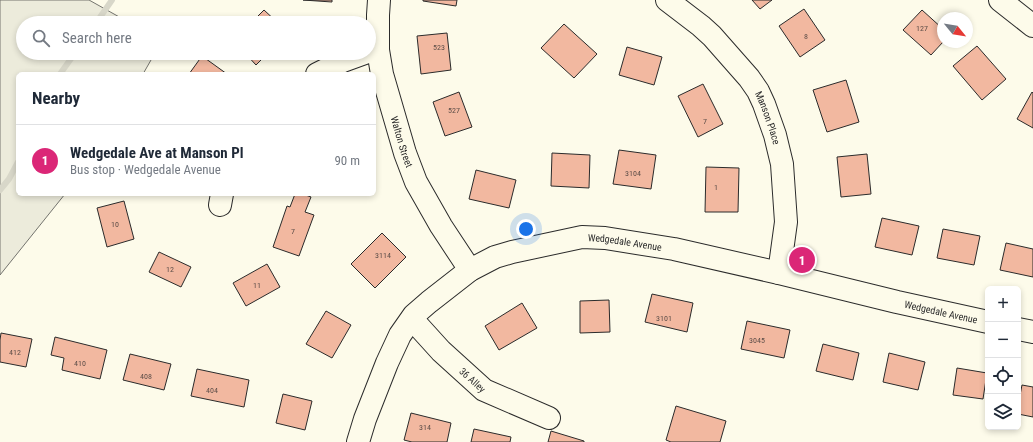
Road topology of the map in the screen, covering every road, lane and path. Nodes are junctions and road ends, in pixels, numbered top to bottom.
1 (379, 0) edge
2 (667, 0) edge
3 (1000, 0) edge
4 (376, 26) edge
5 (1033, 26) edge
6 (346, 60) edge
7 (375, 60) edge
8 (321, 72) edge
9 (470, 270) junction
10 (779, 273) junction
11 (412, 319) junction
12 (985, 321) edge
13 (1021, 330) edge
14 (1033, 332) edge
15 (549, 418) dead end
16 (358, 442) edge

1 - 4 street, Walton Street
2 - 10 street, Manson Place
3 - 5 street
6 - 8 street
7 - 9 street, Walton Street
9 - 10 street, Wedgedale Avenue
9 - 11 street, Wedgedale Avenue
10 - 12 street, Wedgedale Avenue
11 - 15 street, 36 Alley
11 - 16 street, Wedgedale Avenue
13 - 14 street

